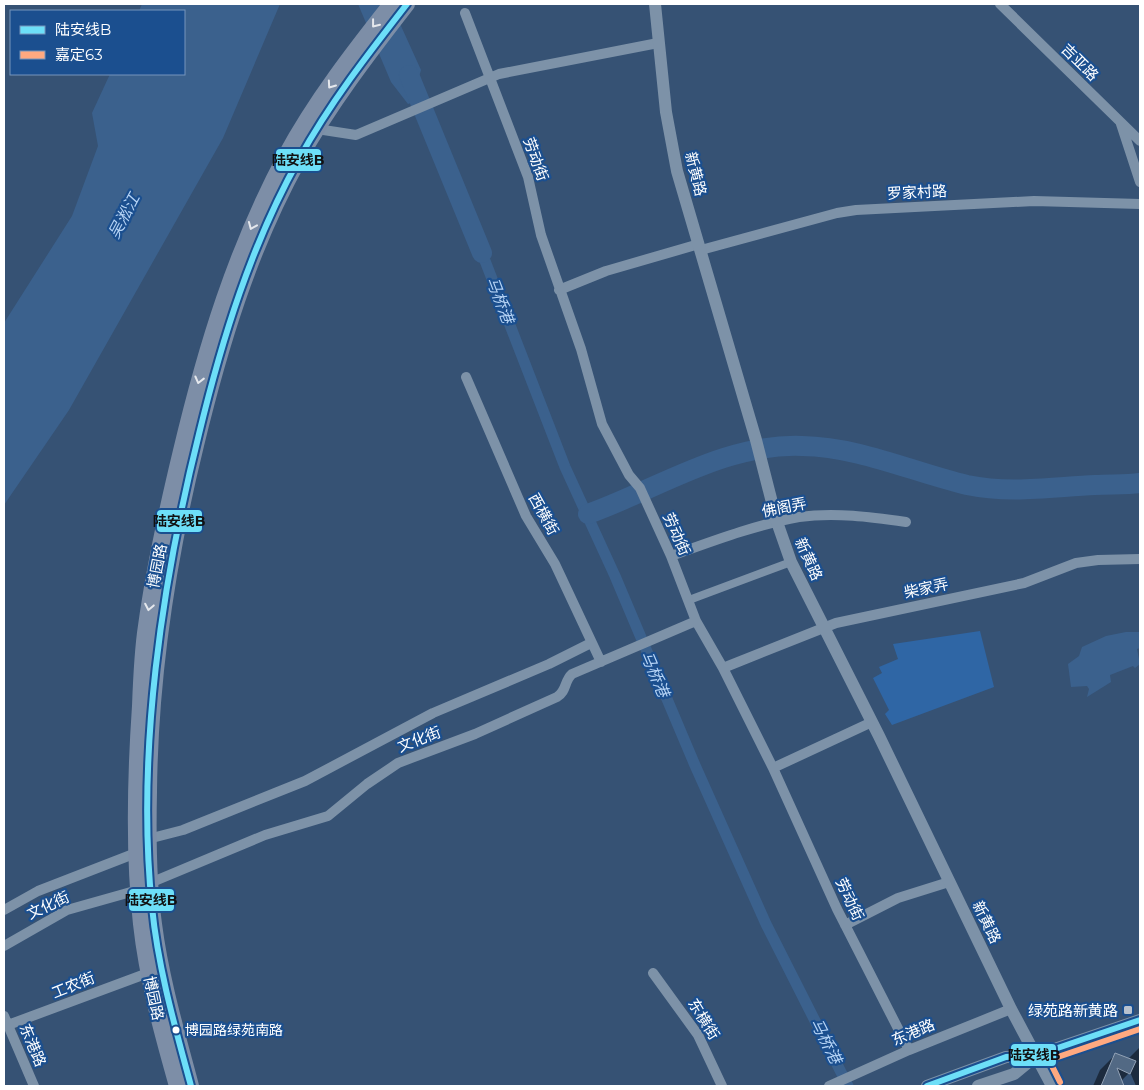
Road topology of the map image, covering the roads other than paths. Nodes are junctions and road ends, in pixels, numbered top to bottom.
1 (391, 4) edge
2 (407, 4) edge
3 (655, 4) edge
4 (1000, 4) edge
5 (465, 13) dead end
6 (658, 43) junction
7 (361, 52) junction
8 (488, 78) junction
9 (1121, 123) junction
10 (317, 129) junction
11 (1140, 141) edge
12 (1140, 182) edge
13 (1140, 204) edge
14 (700, 247) junction
15 (559, 290) junction
16 (466, 378) dead end
17 (777, 522) junction
18 (906, 522) dead end
19 (671, 556) junction
20 (1140, 559) edge
21 (791, 562) junction
22 (689, 600) junction
23 (696, 621) junction
24 (823, 627) junction
25 (592, 643) junction
26 (601, 662) junction
27 (723, 668) junction
28 (872, 722) junction
29 (773, 768) junction
30 (148, 839) junction
31 (136, 853) junction
32 (949, 882) junction
33 (144, 886) junction
34 (4, 910) edge
35 (845, 925) junction
36 (4, 946) edge
37 (148, 972) junction
38 (652, 972) dead end
39 (1011, 1009) junction
40 (6, 1020) edge
41 (1140, 1020) edge
42 (909, 1050) junction
43 (1037, 1055) junction
44 (34, 1086) edge
45 (177, 1086) edge
46 (191, 1086) edge
47 (722, 1086) edge
48 (829, 1086) edge
49 (926, 1086) edge
50 (978, 1086) edge
51 (1052, 1086) edge

1 -> 7 main road, 博园路
2 - 7 main road, 博园路
3 - 6 street, 新黄路
4 - 9 street, 吉亚路
5 - 8 street, 劳动街
6 - 8 street
6 - 14 street, 新黄路
7 - 10 main road, 博园路
7 -> 31 main road, 博园路
8 - 10 street
8 - 15 street, 劳动街
9 - 11 street, 吉亚路
9 - 12 street
10 - 30 main road, 博园路
13 - 14 street, 罗家村路
14 - 15 street, 罗家村路
14 - 17 street, 新黄路
15 - 19 street, 劳动街
16 - 25 street, 西横街
17 - 18 street, 佛阁弄
17 - 19 street, 佛阁弄
17 - 21 street, 新黄路
19 - 22 street, 劳动街
20 - 24 street, 柴家弄
21 - 22 street
21 - 24 street, 新黄路
22 - 23 street, 劳动街
23 - 26 street, 文化街
23 - 27 street, 劳动街
24 - 27 street, 柴家弄
24 - 28 street, 新黄路
25 - 26 street, 西横街
25 - 30 street
26 - 33 street, 文化街
27 - 29 street, 劳动街
28 - 29 street
28 - 32 street, 新黄路
29 - 35 street, 劳动街
30 - 33 main road, 博园路
31 - 33 main road, 博园路
31 - 34 street
32 - 35 street
32 - 39 street, 新黄路
33 - 36 street, 文化街
33 - 37 main road, 博园路
33 - 46 main road, 博园路
35 - 42 street, 劳动街
37 - 40 street, 工农街
37 - 45 main road, 博园路
38 - 47 street, 东横街
39 - 42 street, 东港路
39 - 43 street, 新黄路
40 - 44 street, 东港路
41 - 43 street
42 - 48 street, 东港路
43 - 49 street
43 - 50 street
43 - 51 street, 新黄路

